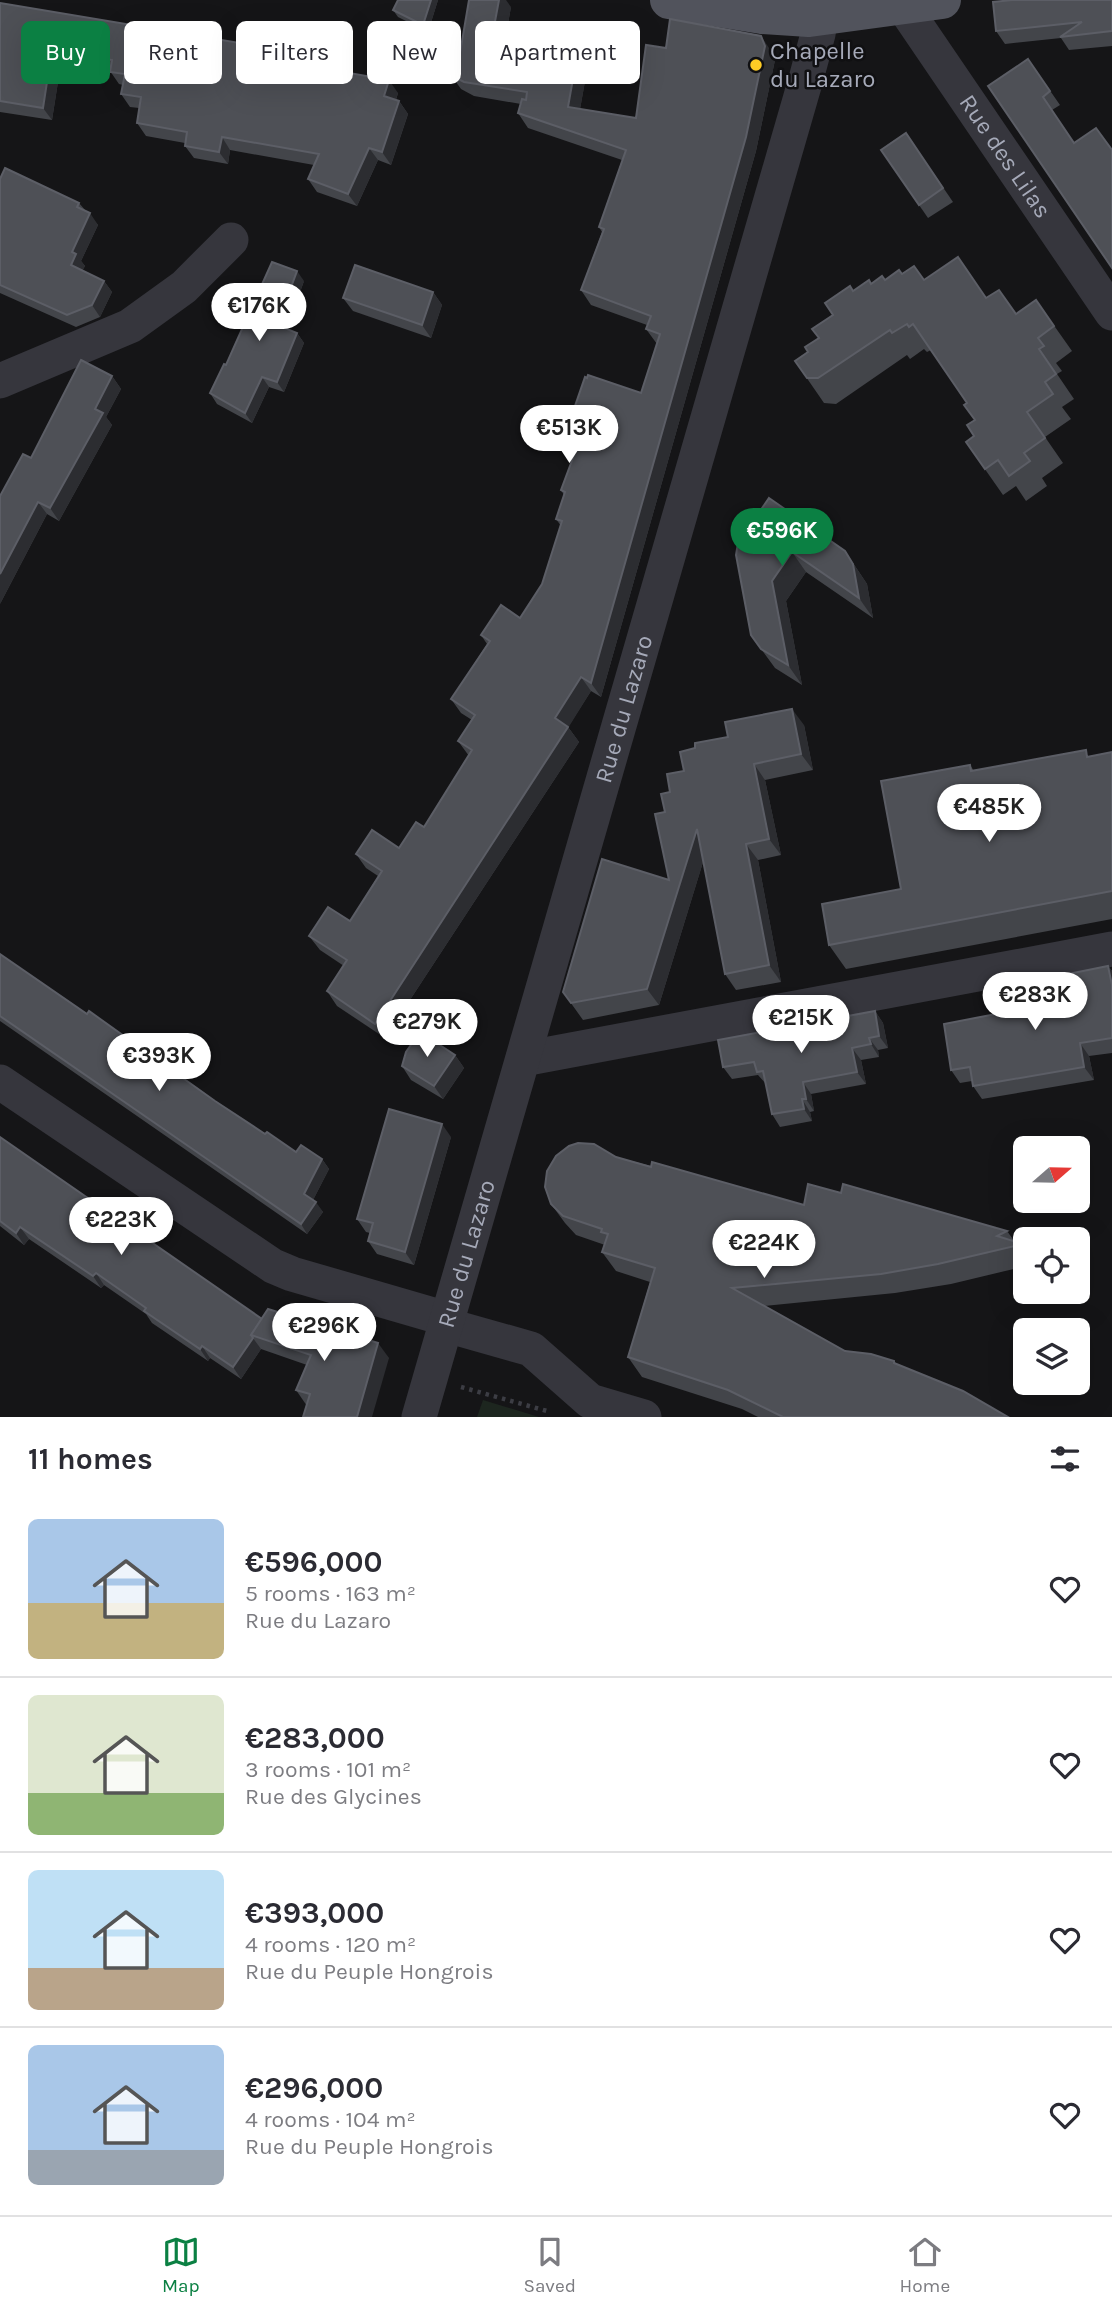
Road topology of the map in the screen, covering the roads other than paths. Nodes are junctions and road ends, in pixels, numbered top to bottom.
1 (669, 0) edge
2 (942, 0) edge
3 (901, 3) edge
4 (823, 8) edge
5 (231, 240) dead end
6 (1112, 313) edge
7 (0, 381) edge
8 (1112, 949) edge
9 (523, 1059) junction
10 (0, 1082) edge
11 (447, 1322) junction
12 (419, 1417) edge
13 (644, 1417) edge

1 - 4 main road
2 - 3 main road
3 - 4 main road
3 - 6 street, Rue des Lilas
4 - 9 street, Rue du Lazaro
5 - 7 street
8 - 9 street
9 - 11 street, Rue du Lazaro
10 - 11 street
11 - 12 street, Rue du Lazaro
11 - 13 street

